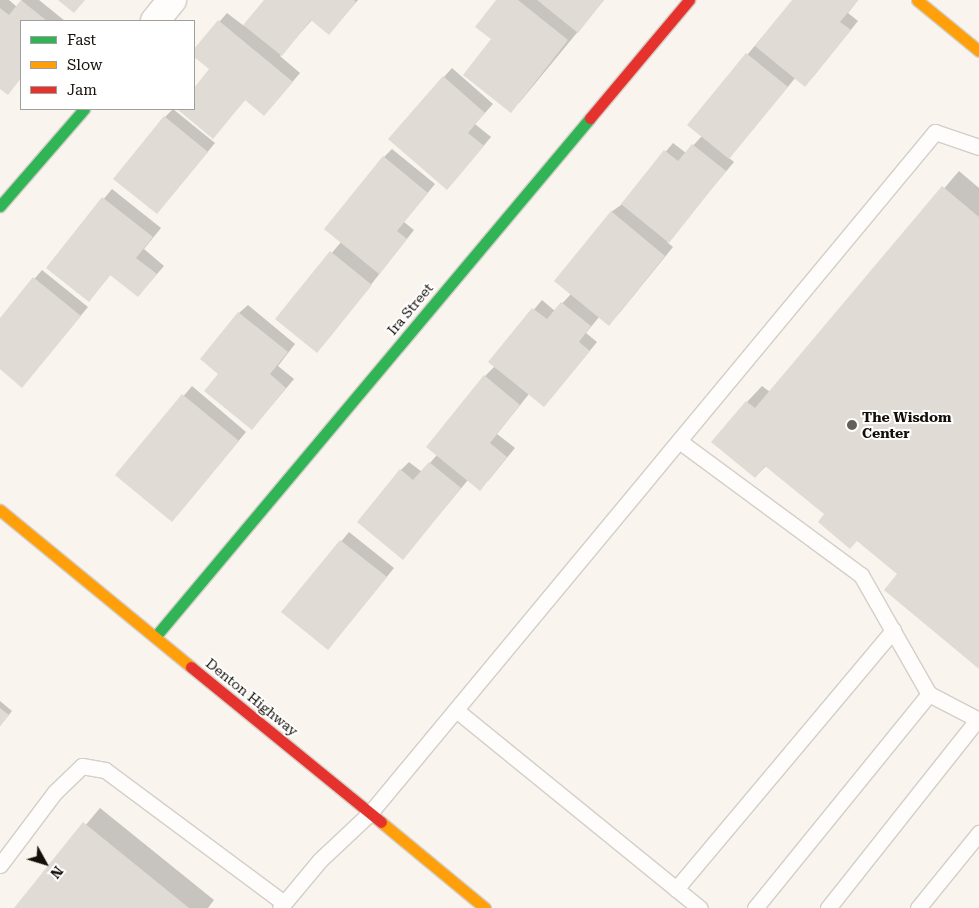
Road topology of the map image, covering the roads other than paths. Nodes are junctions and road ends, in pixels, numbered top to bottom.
1 (172, 0) edge
2 (689, 0) edge
3 (917, 0) edge
4 (156, 20) edge
5 (979, 51) edge
6 (83, 110) edge
7 (979, 147) edge
8 (0, 206) edge
9 (678, 441) junction
10 (0, 510) edge
11 (893, 630) junction
12 (155, 637) junction
13 (929, 694) junction
14 (456, 710) junction
15 (978, 719) edge
16 (370, 814) junction
17 (979, 833) edge
18 (0, 865) edge
19 (676, 888) junction
20 (282, 906) edge
21 (485, 908) edge
22 (700, 908) edge
23 (755, 908) edge
24 (828, 908) edge
25 (918, 908) edge

1 - 4 street
2 - 12 street, Ira Street
3 - 5 street
6 - 8 street
7 - 9 lane
9 - 11 lane
9 - 14 lane
10 - 12 street, Denton Highway
11 - 13 lane
11 - 19 lane
12 - 16 street, Denton Highway
13 - 15 lane
13 - 23 lane
14 - 16 lane
14 - 19 lane
15 - 24 lane
16 - 20 lane
16 - 21 street, Denton Highway
17 - 25 lane
18 - 20 lane
19 - 22 lane

